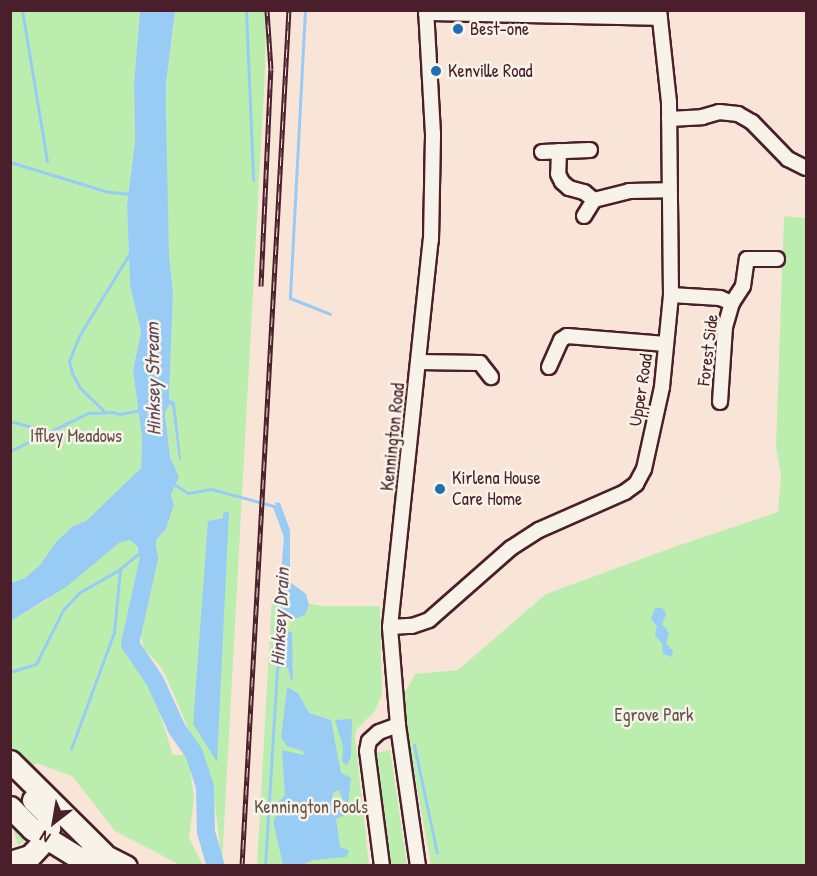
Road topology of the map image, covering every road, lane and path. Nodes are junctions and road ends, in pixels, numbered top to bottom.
1 (426, 12) edge
2 (660, 14) edge
3 (669, 119) junction
4 (590, 150) dead end
5 (542, 152) dead end
6 (559, 152) junction
7 (807, 168) edge
8 (668, 190) junction
9 (594, 200) junction
10 (584, 216) dead end
11 (777, 258) dead end
12 (671, 295) junction
13 (732, 303) junction
14 (666, 344) junction
15 (420, 362) junction
16 (549, 368) dead end
17 (491, 377) dead end
18 (720, 402) dead end
19 (390, 627) junction
20 (398, 725) junction
21 (16, 775) edge
22 (41, 803) junction
23 (18, 814) edge
24 (45, 837) junction
25 (20, 859) edge
26 (96, 862) edge
27 (126, 866) edge
28 (382, 866) edge
29 (418, 866) edge

1 - 2 street
1 - 15 street, Kennington Road
2 - 3 street, Upper Road
3 - 7 street
3 - 8 street, Upper Road
4 - 6 street
5 - 6 street
6 - 9 street
8 - 9 street
8 - 12 street, Upper Road
9 - 10 street
11 - 13 street, Forest Side
12 - 13 street, Forest Side
12 - 14 street, Upper Road
13 - 18 street, Forest Side
14 - 16 street
14 - 19 street, Upper Road
15 - 17 street
15 - 19 street, Kennington Road
19 - 20 street, Kennington Road
20 - 28 street
20 - 29 street, Kennington Road
21 - 22 highway
22 - 24 highway
22 - 26 highway
23 - 24 highway
24 - 25 highway
24 - 26 highway
25 - 26 highway
26 - 27 highway

